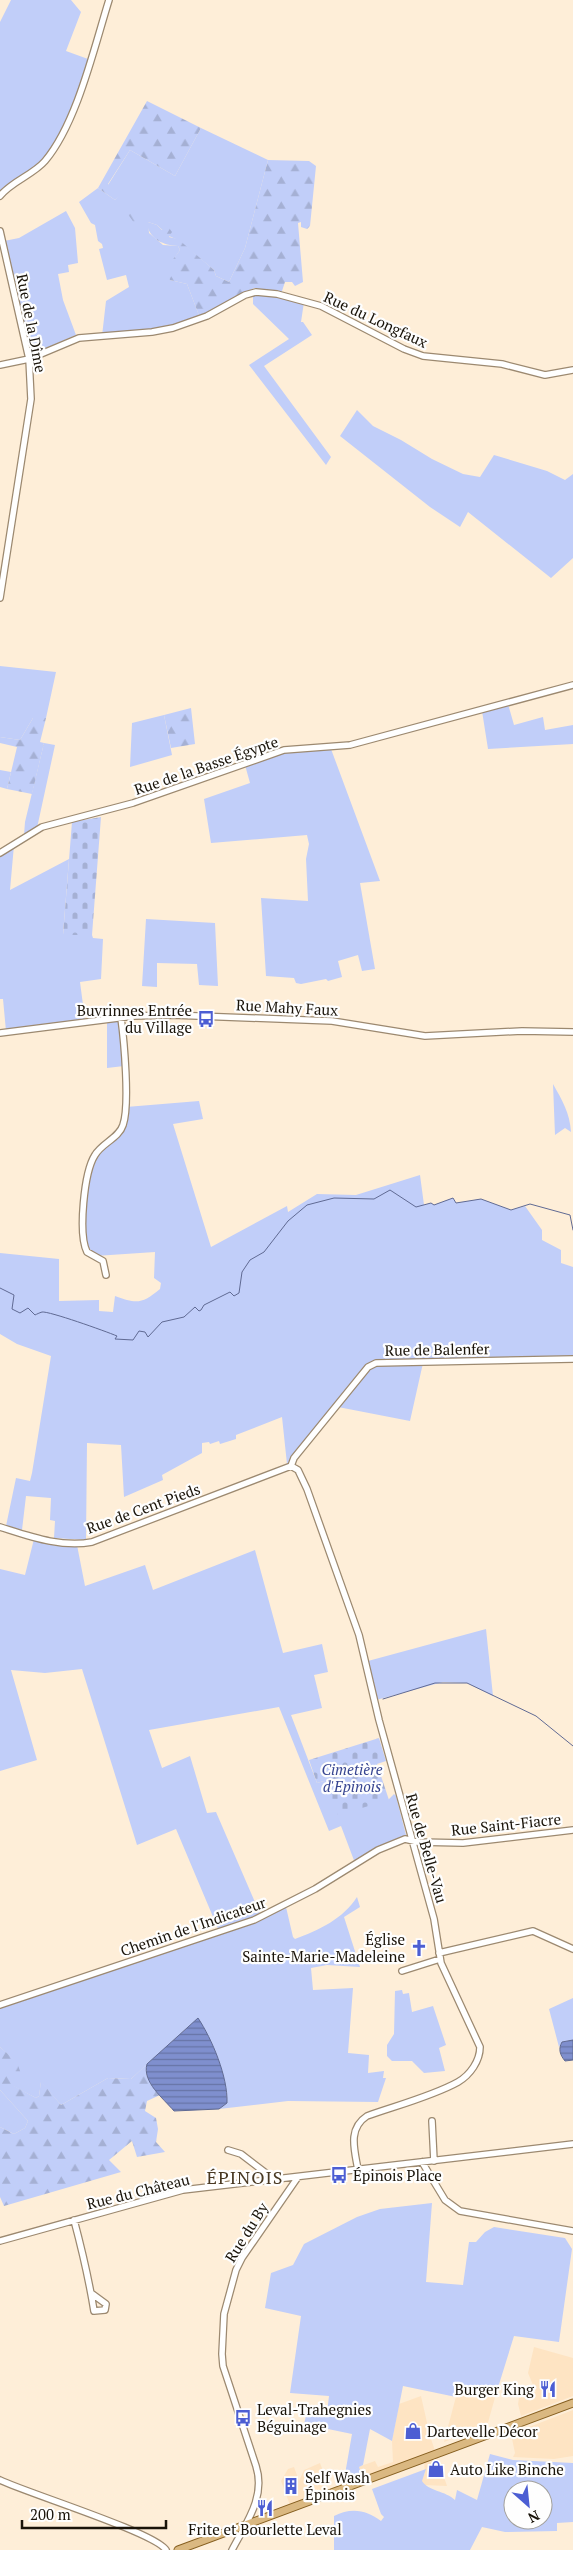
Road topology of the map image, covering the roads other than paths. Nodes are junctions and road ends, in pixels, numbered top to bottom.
1 (109, 0) edge
2 (0, 196) edge
3 (0, 230) edge
4 (29, 359) junction
5 (0, 365) edge
6 (573, 370) edge
7 (0, 598) edge
8 (573, 685) edge
9 (0, 853) edge
10 (121, 1018) junction
11 (573, 1032) edge
12 (0, 1033) edge
13 (106, 1275) dead end
14 (573, 1359) edge
15 (290, 1466) junction
16 (0, 1527) edge
17 (573, 1830) edge
18 (412, 1840) junction
19 (573, 1949) edge
20 (440, 1956) junction
21 (402, 1971) dead end
22 (0, 2005) edge
23 (432, 2121) dead end
24 (573, 2144) edge
25 (228, 2150) dead end
26 (434, 2161) junction
27 (422, 2162) junction
28 (358, 2170) junction
29 (298, 2177) junction
30 (275, 2180) junction
31 (74, 2220) junction
32 (573, 2231) edge
33 (0, 2240) edge
34 (91, 2293) dead end
35 (573, 2403) edge
36 (0, 2480) edge
37 (247, 2525) junction
38 (166, 2550) edge
39 (178, 2550) edge
40 (232, 2550) edge

1 - 2 street
3 - 4 street, Rue de la Dîme
4 - 5 street, Rue du Longfaux
4 - 6 street, Rue du Longfaux
4 - 7 street, Rue de la Dîme
8 - 9 street, Rue de la Basse Égypte
10 - 11 street, Rue Mahy Faux
10 - 12 street, Rue Mahy Faux
10 - 13 street
14 - 15 street, Rue de Balenfer
15 - 16 street, Rue de Cent Pieds
15 - 18 street, Rue de Belle-Vau
17 - 18 street, Rue Saint-Fiacre
18 - 20 street, Rue de Belle-Vau
18 - 22 street, Chemin de l'Indicateur
19 - 20 street
20 - 21 street
20 - 28 street, Rue de Belle-Vau
23 - 26 street
24 - 26 street
25 - 30 street
26 - 27 street
27 - 28 street
27 - 32 street
28 - 29 street
29 - 30 street, Rue du Château
29 - 37 street, Rue du By
30 - 31 street, Rue du Château
31 - 33 street, Rue du Château
31 - 34 street, Rue du Château
35 - 37 main road
36 - 38 street
37 - 39 main road
37 - 40 street, Rue du By

